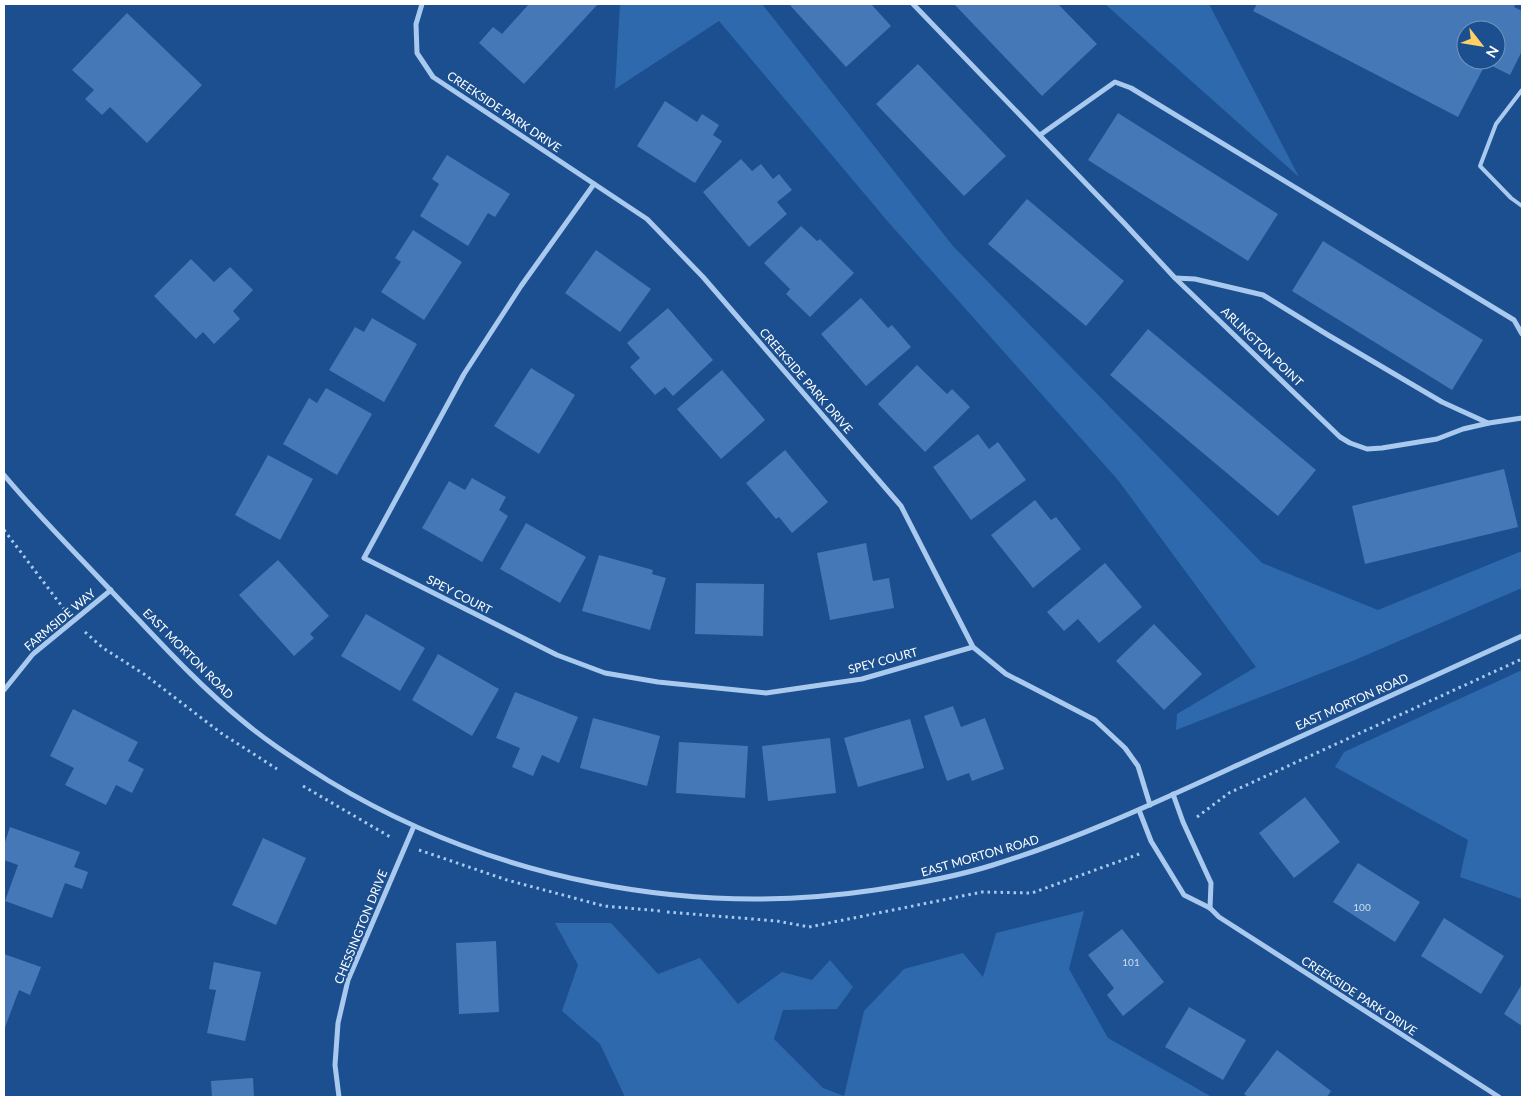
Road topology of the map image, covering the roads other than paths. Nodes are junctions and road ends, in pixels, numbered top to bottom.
1 (422, 4) edge
2 (913, 4) edge
3 (1522, 90) edge
4 (1040, 135) junction
5 (594, 184) junction
6 (1522, 206) edge
7 (1175, 278) junction
8 (1522, 334) edge
9 (1522, 418) edge
10 (1488, 423) junction
11 (4, 475) edge
12 (111, 590) junction
13 (1522, 636) edge
14 (973, 646) junction
15 (4, 690) edge
16 (1173, 794) junction
17 (1150, 805) junction
18 (1139, 810) junction
19 (414, 826) junction
20 (1210, 908) junction
21 (340, 1097) edge
22 (1499, 1097) edge

1 - 5 street, CREEKSIDE PARK DRIVE
2 - 4 street, ARLINGTON POINT
3 - 6 lane
4 - 7 street, ARLINGTON POINT
4 - 8 street
5 - 14 street, CREEKSIDE PARK DRIVE
5 - 14 street, SPEY COURT
7 - 10 street
7 - 10 street, ARLINGTON POINT
9 - 10 street, ARLINGTON POINT
11 - 12 street, EAST MORTON ROAD
12 - 15 street, FARMSIDE WAY
12 - 19 street, EAST MORTON ROAD
13 - 16 street, EAST MORTON ROAD
14 - 17 street, CREEKSIDE PARK DRIVE
16 - 17 street, EAST MORTON ROAD
16 - 20 street
17 - 18 street, EAST MORTON ROAD
18 - 19 street, EAST MORTON ROAD
18 - 20 street, CREEKSIDE PARK DRIVE
19 - 21 street, CHESSINGTON DRIVE
20 - 22 street, CREEKSIDE PARK DRIVE

